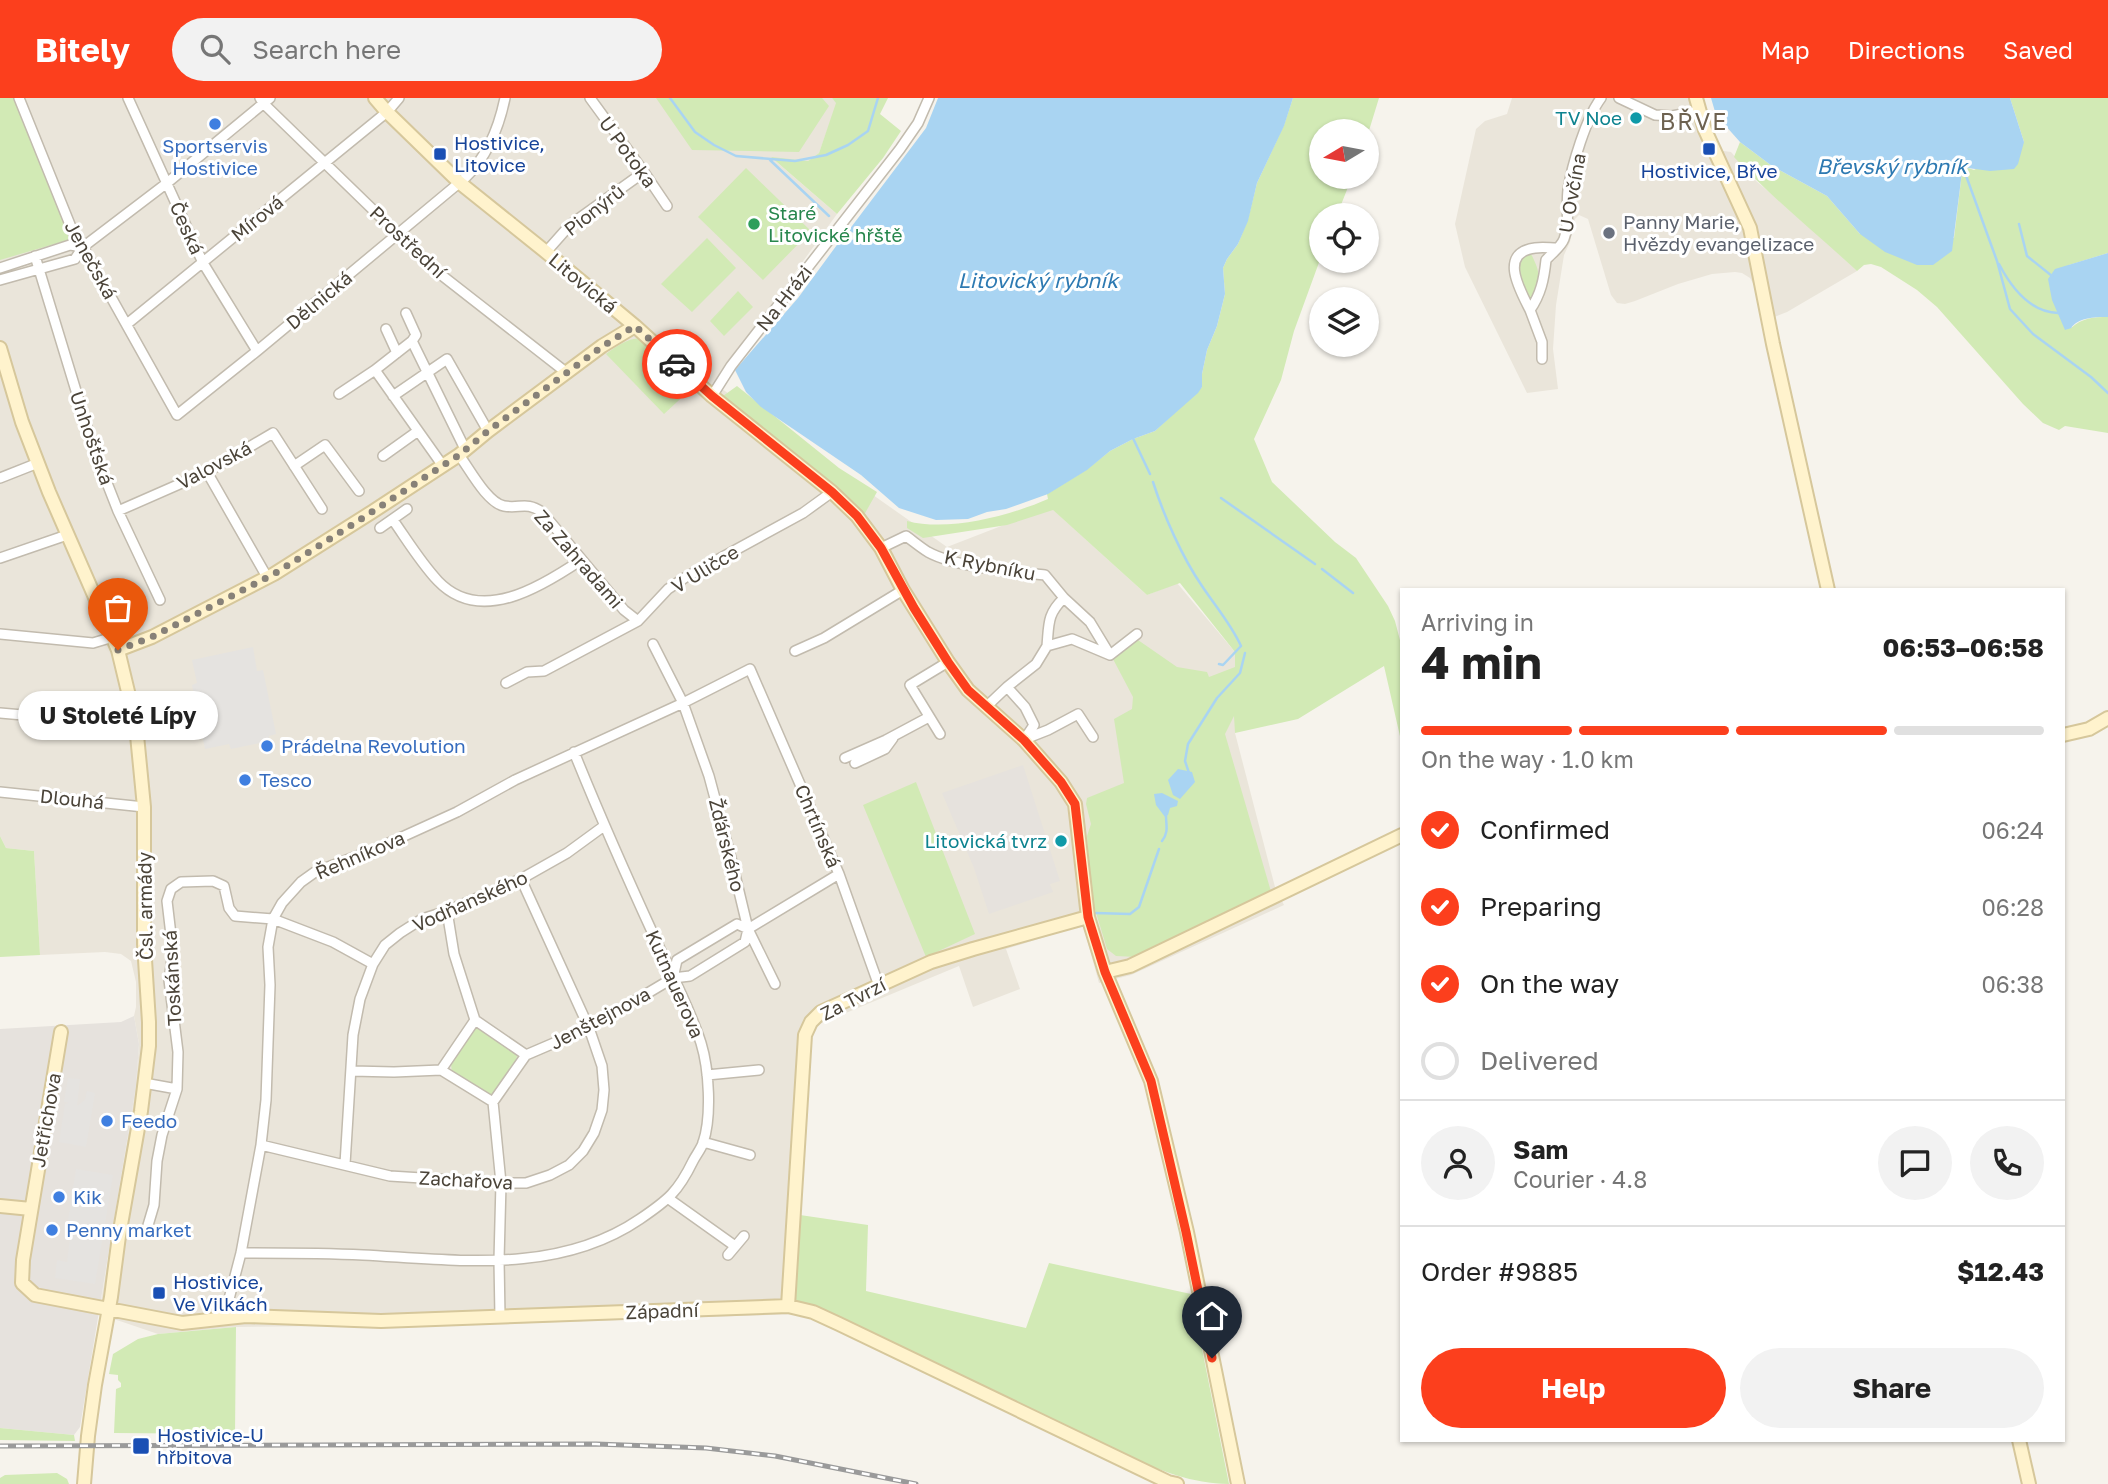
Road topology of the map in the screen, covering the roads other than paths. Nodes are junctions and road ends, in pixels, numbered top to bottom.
1 (19, 98) edge
2 (128, 98) edge
3 (376, 98) edge
4 (399, 98) edge
5 (505, 98) edge
6 (590, 98) edge
7 (929, 98) edge
8 (1601, 98) edge
9 (1619, 98) edge
10 (265, 100) edge
11 (1630, 100) edge
12 (1698, 105) edge
13 (387, 112) junction
14 (325, 163) junction
15 (644, 172) junction
16 (167, 183) junction
17 (460, 183) junction
18 (667, 206) dead end
19 (398, 234) junction
20 (83, 247) junction
21 (1557, 248) junction
22 (546, 252) junction
23 (35, 256) junction
24 (203, 262) junction
25 (0, 268) edge
26 (40, 270) junction
27 (0, 280) edge
28 (1530, 310) junction
29 (406, 313) dead end
30 (127, 324) junction
31 (635, 326) junction
32 (386, 329) dead end
33 (412, 341) junction
34 (0, 348) edge
35 (257, 351) junction
36 (397, 353) junction
37 (1542, 359) dead end
38 (375, 370) junction
39 (426, 371) junction
40 (567, 373) junction
41 (6, 389) edge
42 (339, 394) dead end
43 (393, 396) junction
44 (712, 396) junction
45 (177, 415) joint
46 (418, 431) junction
47 (488, 431) junction
48 (462, 452) junction
49 (383, 456) dead end
50 (38, 463) junction
51 (294, 466) junction
52 (443, 466) junction
53 (207, 472) junction
54 (0, 478) edge
55 (359, 491) dead end
56 (832, 492) junction
57 (322, 509) dead end
58 (407, 509) dead end
59 (118, 510) junction
60 (393, 520) junction
61 (380, 528) dead end
62 (67, 535) junction
63 (881, 548) junction
64 (0, 558) edge
65 (581, 561) junction
66 (267, 577) junction
67 (1828, 588) edge
68 (903, 590) junction
69 (1064, 598) junction
70 (160, 600) dead end
71 (638, 621) junction
72 (0, 634) edge
73 (1137, 635) dead end
74 (113, 637) junction
75 (653, 644) dead end
76 (1047, 646) junction
77 (118, 650) junction
78 (795, 651) dead end
79 (1110, 655) junction
80 (948, 662) junction
81 (750, 669) joint
82 (506, 683) dead end
83 (1007, 687) junction
84 (683, 703) junction
85 (987, 706) junction
86 (0, 713) edge
87 (929, 717) junction
88 (2108, 718) edge
89 (135, 725) junction
90 (940, 734) dead end
91 (2065, 735) edge
92 (894, 736) junction
93 (1093, 737) dead end
94 (1024, 740) junction
95 (574, 752) junction
96 (845, 758) dead end
97 (855, 763) dead end
98 (0, 792) edge
99 (144, 807) junction
100 (604, 826) junction
101 (1400, 836) edge
102 (839, 874) junction
103 (521, 879) junction
104 (447, 911) junction
105 (1088, 917) junction
106 (273, 919) junction
107 (748, 929) junction
108 (373, 964) junction
109 (1105, 972) junction
110 (673, 978) junction
111 (775, 984) dead end
112 (879, 986) junction
113 (475, 1020) junction
114 (589, 1028) junction
115 (61, 1032) dead end
116 (526, 1055) junction
117 (441, 1070) junction
118 (759, 1070) dead end
119 (352, 1071) junction
120 (707, 1075) junction
121 (144, 1083) junction
122 (177, 1089) junction
123 (493, 1102) junction
124 (703, 1142) junction
125 (261, 1145) junction
126 (750, 1155) dead end
127 (345, 1164) junction
128 (501, 1183) junction
129 (669, 1199) junction
130 (0, 1206) edge
131 (31, 1209) junction
132 (146, 1232) dead end
133 (744, 1236) dead end
134 (735, 1246) junction
135 (241, 1253) junction
136 (728, 1255) dead end
137 (499, 1260) junction
138 (788, 1306) junction
139 (109, 1308) junction
140 (500, 1317) junction
141 (224, 1318) junction
142 (2019, 1442) edge
143 (85, 1484) edge
144 (1177, 1484) edge
145 (1238, 1484) edge
146 (2029, 1484) edge

1 - 20 street, Jenečská
2 - 16 street, Česká
3 - 13 street, Litovická
4 - 13 street, Mírová
5 - 17 street, Dělnická
6 - 15 street, U Potoka
7 - 44 street, Na Hrázi
8 - 21 street, U Ovčína
9 - 11 street
10 - 14 street, Prostřední
10 - 16 street
11 - 12 street
12 - 67 street
13 - 14 street, Mírová
13 - 17 street, Litovická
14 - 19 street, Prostřední
14 - 24 street, Mírová
15 - 18 street, U Potoka
15 - 22 street, Pionýrů
16 - 20 street
16 - 24 street, Česká
17 - 19 street, Dělnická
17 - 22 street, Litovická
19 - 35 street, Dělnická
19 - 40 street, Prostřední
20 - 23 street
20 - 26 street
20 - 30 street, Jenečská
21 - 28 street, U Ovčína
21 - 28 street, U Ovčína
22 - 31 street, Litovická
23 - 25 street
23 - 26 street, Unhošťská
24 - 30 street, Mírová
24 - 35 street, Česká
26 - 27 street
26 - 59 street, Unhošťská
28 - 37 street, U Ovčína
29 - 33 street, Za Zahradami
30 - 45 street, Jenečská
31 - 40 street
31 - 44 street, Litovická
32 - 36 street
33 - 36 street
33 - 39 street, Za Zahradami
34 - 41 street, Čsl. armády
35 - 45 street, Dělnická
36 - 38 street
38 - 42 street
38 - 43 street
39 - 43 street
39 - 47 street
39 - 48 street, Za Zahradami
40 - 47 street
41 - 50 street, Čsl. armády
43 - 46 street
44 - 56 street, Litovická
46 - 49 street
46 - 52 street
47 - 48 street
48 - 52 street
48 - 65 street, Za Zahradami
50 - 54 street
50 - 62 street, Čsl. armády
51 - 53 street, Valovská
51 - 55 street
51 - 57 street, Valovská
52 - 66 street
53 - 59 street, Valovská
53 - 66 street
56 - 63 street, Litovická
56 - 71 street, V Uličce
58 - 60 street
59 - 70 street, Unhošťská
60 - 61 street
60 - 65 street
62 - 64 street
62 - 74 street, Čsl. armády
63 - 68 street, Litovická
63 - 69 street, K Rybníku
65 - 71 street, Za Zahradami
66 - 77 street
68 - 78 street
68 - 80 street, Litovická
69 - 76 street
69 - 79 street, K Rybníku
71 - 82 street, V Uličce
72 - 74 street
73 - 79 street
74 - 77 street, Čsl. armády
75 - 84 street, Žďárského
76 - 79 street
76 - 83 street
77 - 89 street, Čsl. armády
80 - 85 street, Litovická
80 - 87 street
81 - 84 street, Řehníkova
81 - 102 street, Chrtínská
83 - 85 street
83 - 94 street
84 - 95 street, Řehníkova
84 - 107 street, Žďárského
85 - 94 street, Litovická
86 - 89 street
87 - 90 street
87 - 92 street
88 - 91 street
89 - 99 street, Čsl. armády
92 - 96 street
92 - 97 street
93 - 94 street
94 - 105 street, Litovická
95 - 100 street, Kutnauerova
95 - 106 street, Řehníkova
98 - 99 street, Dlouhá
99 - 121 street, Čsl. armády
100 - 103 street, Vodňanského
100 - 110 street, Kutnauerova
101 - 109 street
102 - 107 street, Jenštejnova
102 - 112 street, Chrtínská
103 - 104 street, Vodňanského
103 - 114 street, Zachařova
104 - 108 street, Vodňanského
104 - 113 street
105 - 109 street, Litovická
105 - 112 street, Za Tvrzí
106 - 108 street
106 - 122 street, Toskánská
106 - 125 street, Řehníkova
107 - 110 street, Jenštejnova
107 - 110 street, Jenštejnova
107 - 111 street, Žďárského
108 - 119 street, Vodňanského
109 - 145 street, Litovická
110 - 114 street, Jenštejnova
110 - 120 street, Kutnauerova
112 - 138 street, Za Tvrzí
113 - 116 street
113 - 117 street
114 - 116 street, Jenštejnova
114 - 128 street, Zachařova
115 - 131 street, Jetřichova
116 - 123 street
117 - 119 street
117 - 123 street
118 - 120 street
119 - 127 street, Vodňanského
120 - 124 street, Kutnauerova
121 - 122 street
121 - 139 street, Čsl. armády
122 - 132 street, Toskánská
123 - 128 street
124 - 126 street
124 - 129 street, Kutnauerova
125 - 127 street, Zachařova
125 - 135 street, Řehníkova
127 - 128 street, Zachařova
128 - 137 street
129 - 134 street
129 - 137 street, Kutnauerova
130 - 131 street
131 - 139 street, Jetřichova
133 - 134 street
134 - 136 street
135 - 137 street, Kutnauerova
135 - 141 street, Řehníkova
137 - 140 street
138 - 140 street, Západní
138 - 144 street, Západní
139 - 141 street, Západní
139 - 143 street, Čsl. armády
140 - 141 street, Západní
142 - 146 street

